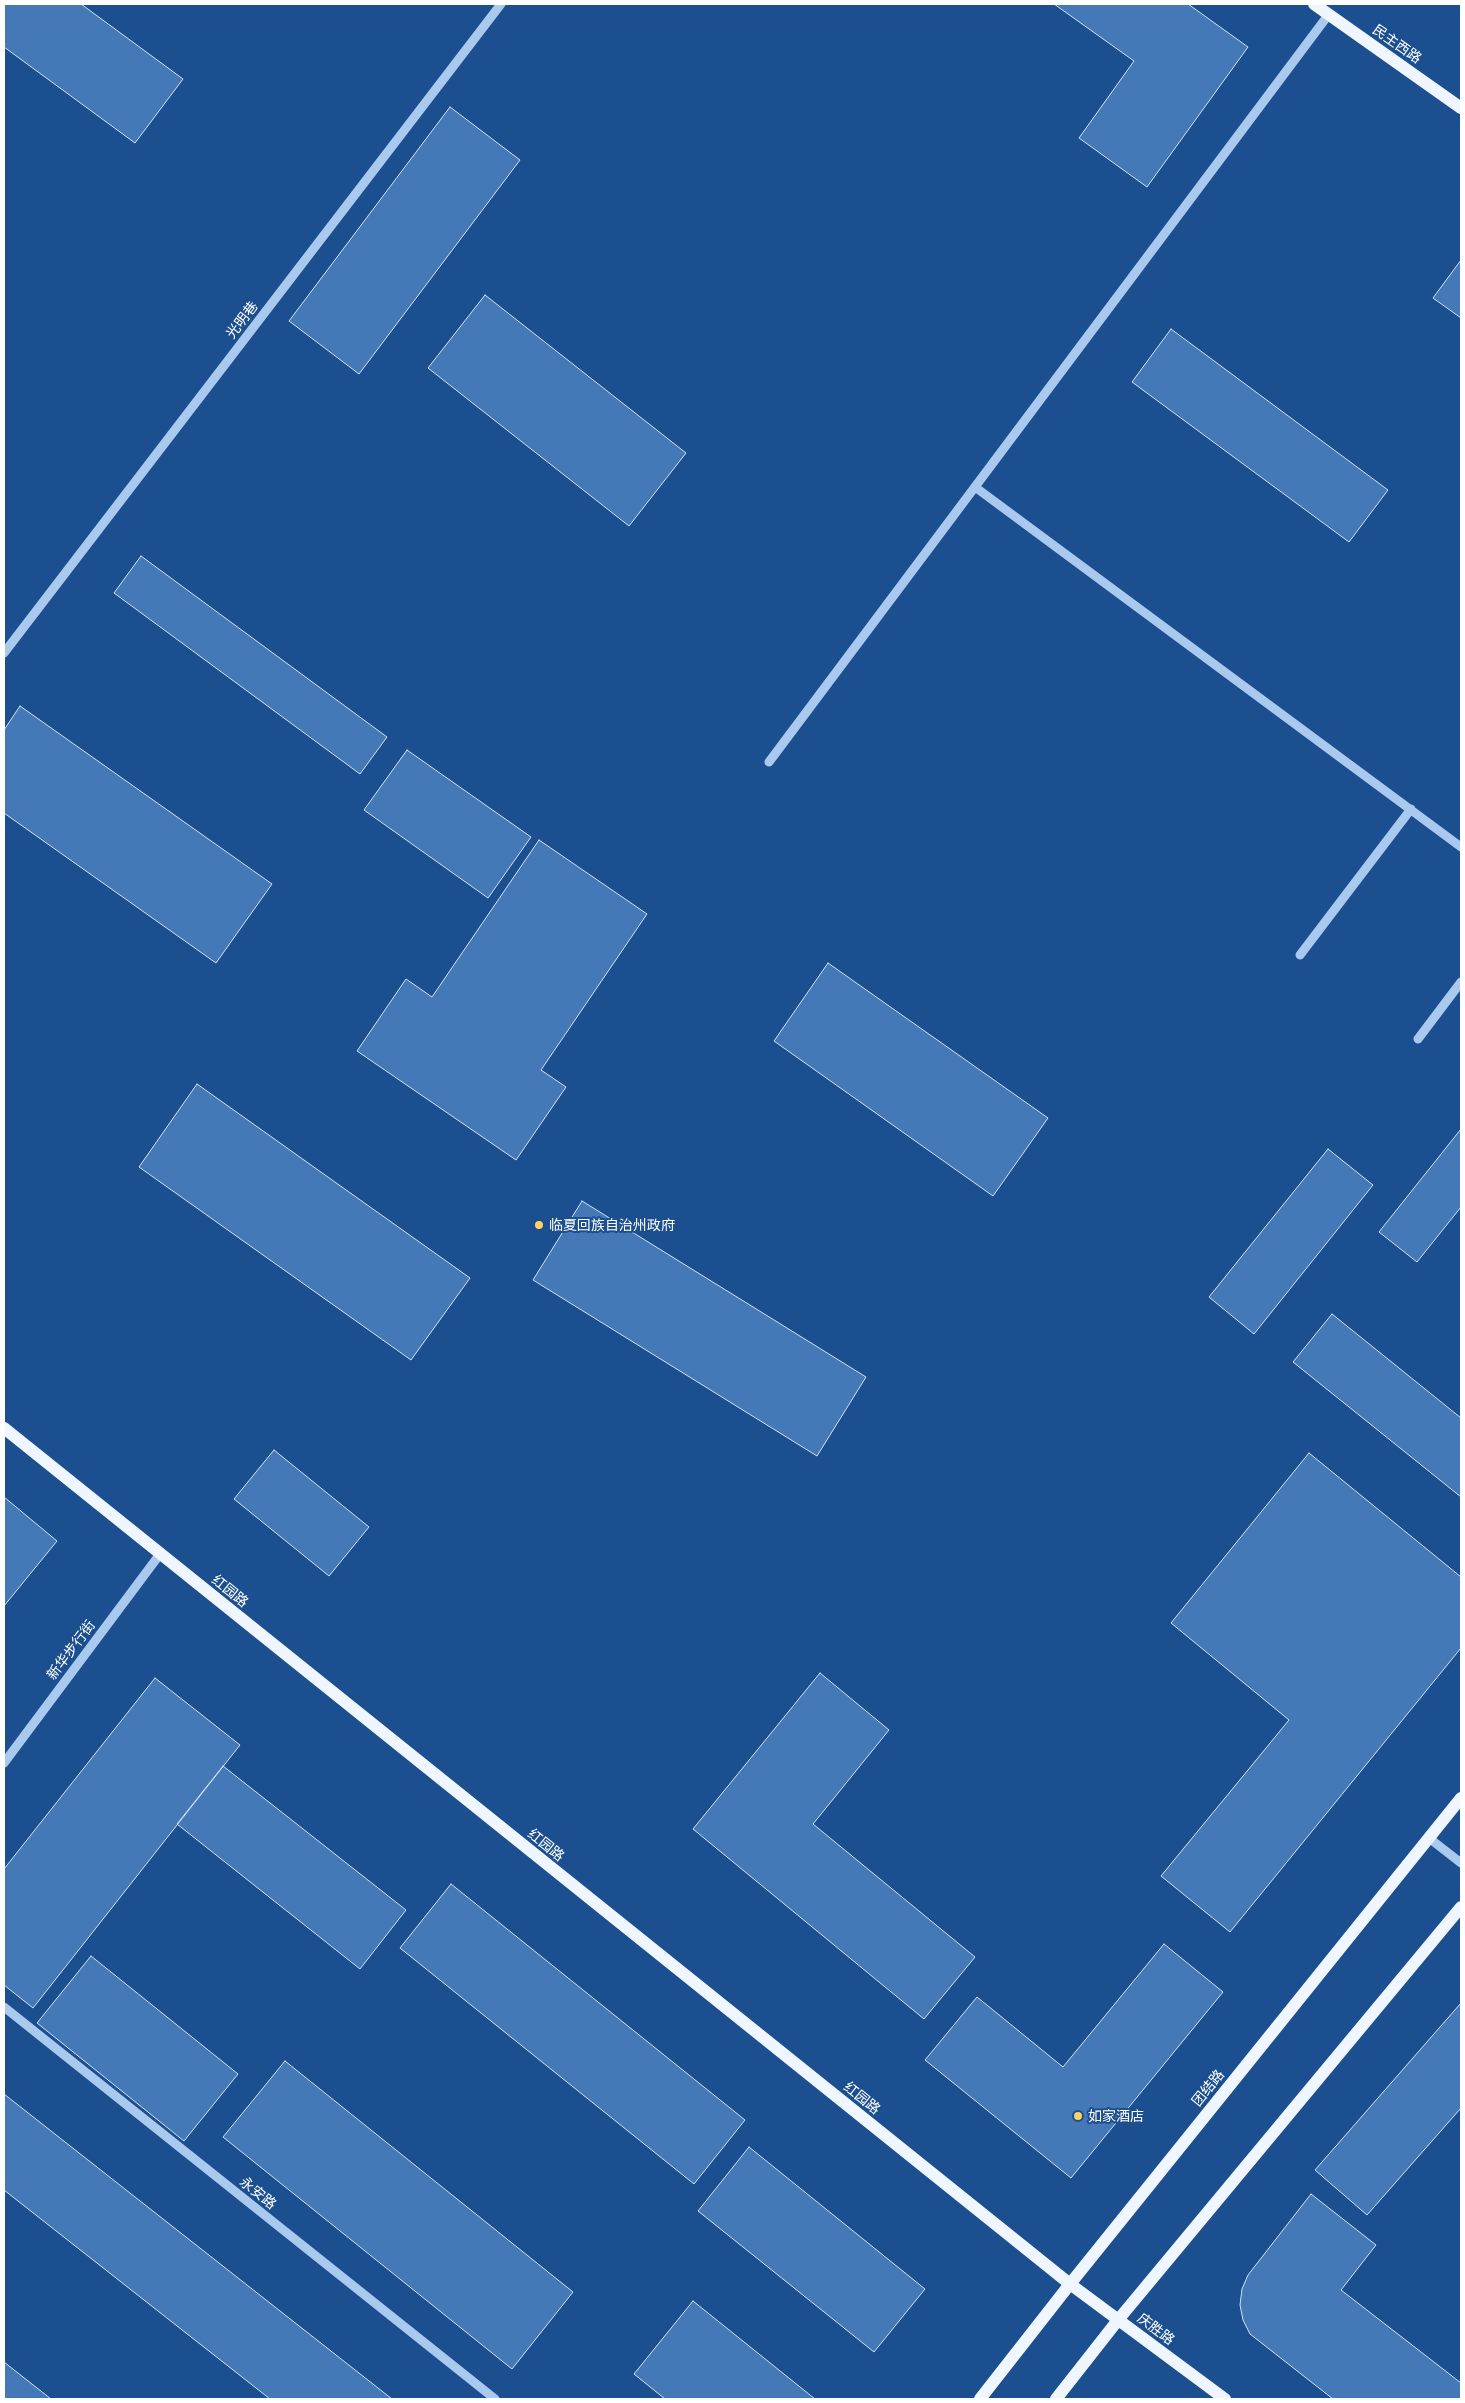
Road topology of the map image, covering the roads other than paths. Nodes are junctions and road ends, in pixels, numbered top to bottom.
1 (502, 4) edge
2 (1314, 4) edge
3 (1329, 14) junction
4 (1461, 108) edge
5 (975, 487) junction
6 (4, 653) edge
7 (769, 762) dead end
8 (1411, 809) junction
9 (1461, 847) edge
10 (1300, 955) dead end
11 (1461, 982) edge
12 (1418, 1039) dead end
13 (4, 1428) edge
14 (160, 1554) junction
15 (4, 1762) edge
16 (1461, 1798) edge
17 (1429, 1838) junction
18 (1461, 1864) edge
19 (1461, 1907) edge
20 (4, 2008) edge
21 (1070, 2284) junction
22 (1118, 2320) junction
23 (495, 2399) edge
24 (980, 2399) edge
25 (1056, 2399) edge
26 (1225, 2399) edge

1 - 6 street, 光明巷
2 - 3 main road, 民主西路
3 - 4 main road, 民主西路
3 - 5 street
5 - 7 street
5 - 8 street
8 - 9 street
8 - 10 street
11 - 12 street
13 - 14 main road, 红园路
14 - 15 street, 新华步行街
14 - 21 main road, 红园路
16 - 17 main road, 团结路
17 - 18 street
17 - 21 main road, 团结路
19 - 22 main road
20 - 23 street, 永安路
21 - 22 main road, 庆胜路
21 - 24 main road, 团结路
22 - 25 main road
22 - 26 main road, 庆胜路

